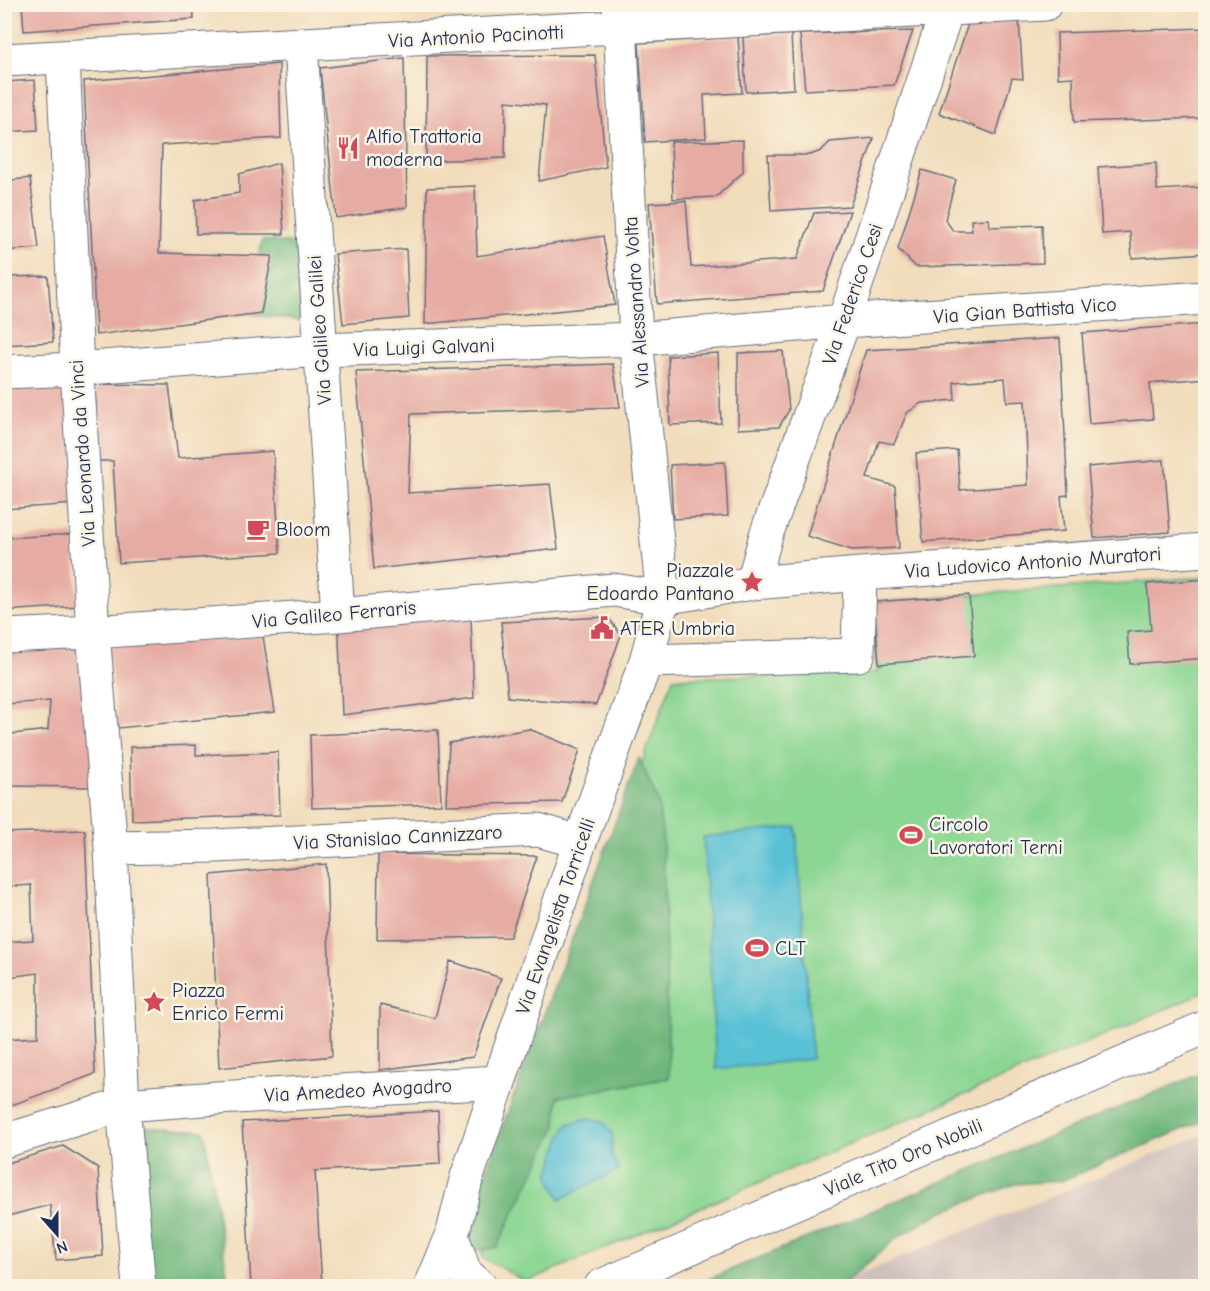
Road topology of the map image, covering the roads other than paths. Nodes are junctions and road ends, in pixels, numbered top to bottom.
1 (1045, 4) edge
2 (948, 8) edge
3 (620, 16) edge
4 (301, 45) junction
5 (63, 57) junction
6 (4, 60) edge
7 (1206, 298) edge
8 (844, 321) junction
9 (636, 339) junction
10 (320, 350) junction
11 (77, 369) junction
12 (4, 372) edge
13 (1206, 550) edge
14 (860, 574) junction
15 (753, 584) junction
16 (663, 598) junction
17 (338, 615) junction
18 (93, 632) junction
19 (4, 636) edge
20 (646, 661) junction
21 (580, 842) junction
22 (111, 848) junction
23 (1206, 1027) edge
24 (499, 1082) junction
25 (123, 1105) junction
26 (4, 1141) edge
27 (452, 1236) junction
28 (139, 1287) edge
29 (431, 1287) edge
30 (480, 1287) edge
31 (601, 1287) edge

1 - 2 street, Via Antonio Pacinotti
2 - 3 street, Via Antonio Pacinotti
2 - 8 street, Via Federico Cesi
3 - 4 street, Via Antonio Pacinotti
3 - 9 street, Via Alessandro Volta
4 - 5 street, Via Antonio Pacinotti
4 - 10 street, Via Galileo Galilei
5 - 6 street, Via Antonio Pacinotti
5 - 11 street, Via Leonardo da Vinci
7 - 8 street, Via Gian Battista Vico
8 - 9 street, Via Luigi Galvani
8 - 15 street, Via Federico Cesi
9 - 10 street, Via Luigi Galvani
9 - 16 street, Via Alessandro Volta
10 - 11 street, Via Luigi Galvani
10 - 17 street, Via Galileo Galilei
11 - 12 street, Via Luigi Galvani
11 - 18 street, Via Leonardo da Vinci
13 - 14 street, Via Ludovico Antonio Muratori
14 - 15 street
14 - 20 street
15 - 16 street
16 - 17 street, Via Galileo Ferraris
16 - 20 street, Via Evangelista Torricelli
17 - 18 street, Via Galileo Ferraris
18 - 19 street, Via Galileo Ferraris
18 - 22 street, Via Leonardo da Vinci
20 - 21 street, Via Evangelista Torricelli
21 - 22 street, Via Stanislao Cannizzaro
21 - 24 street, Via Evangelista Torricelli
22 - 25 street
23 - 31 street, Viale Tito Oro Nobili
24 - 25 street, Via Amedeo Avogadro
24 - 27 street, Via Evangelista Torricelli
25 - 26 street
25 - 28 street
27 - 29 street, Via Evangelista Torricelli
27 - 30 street

